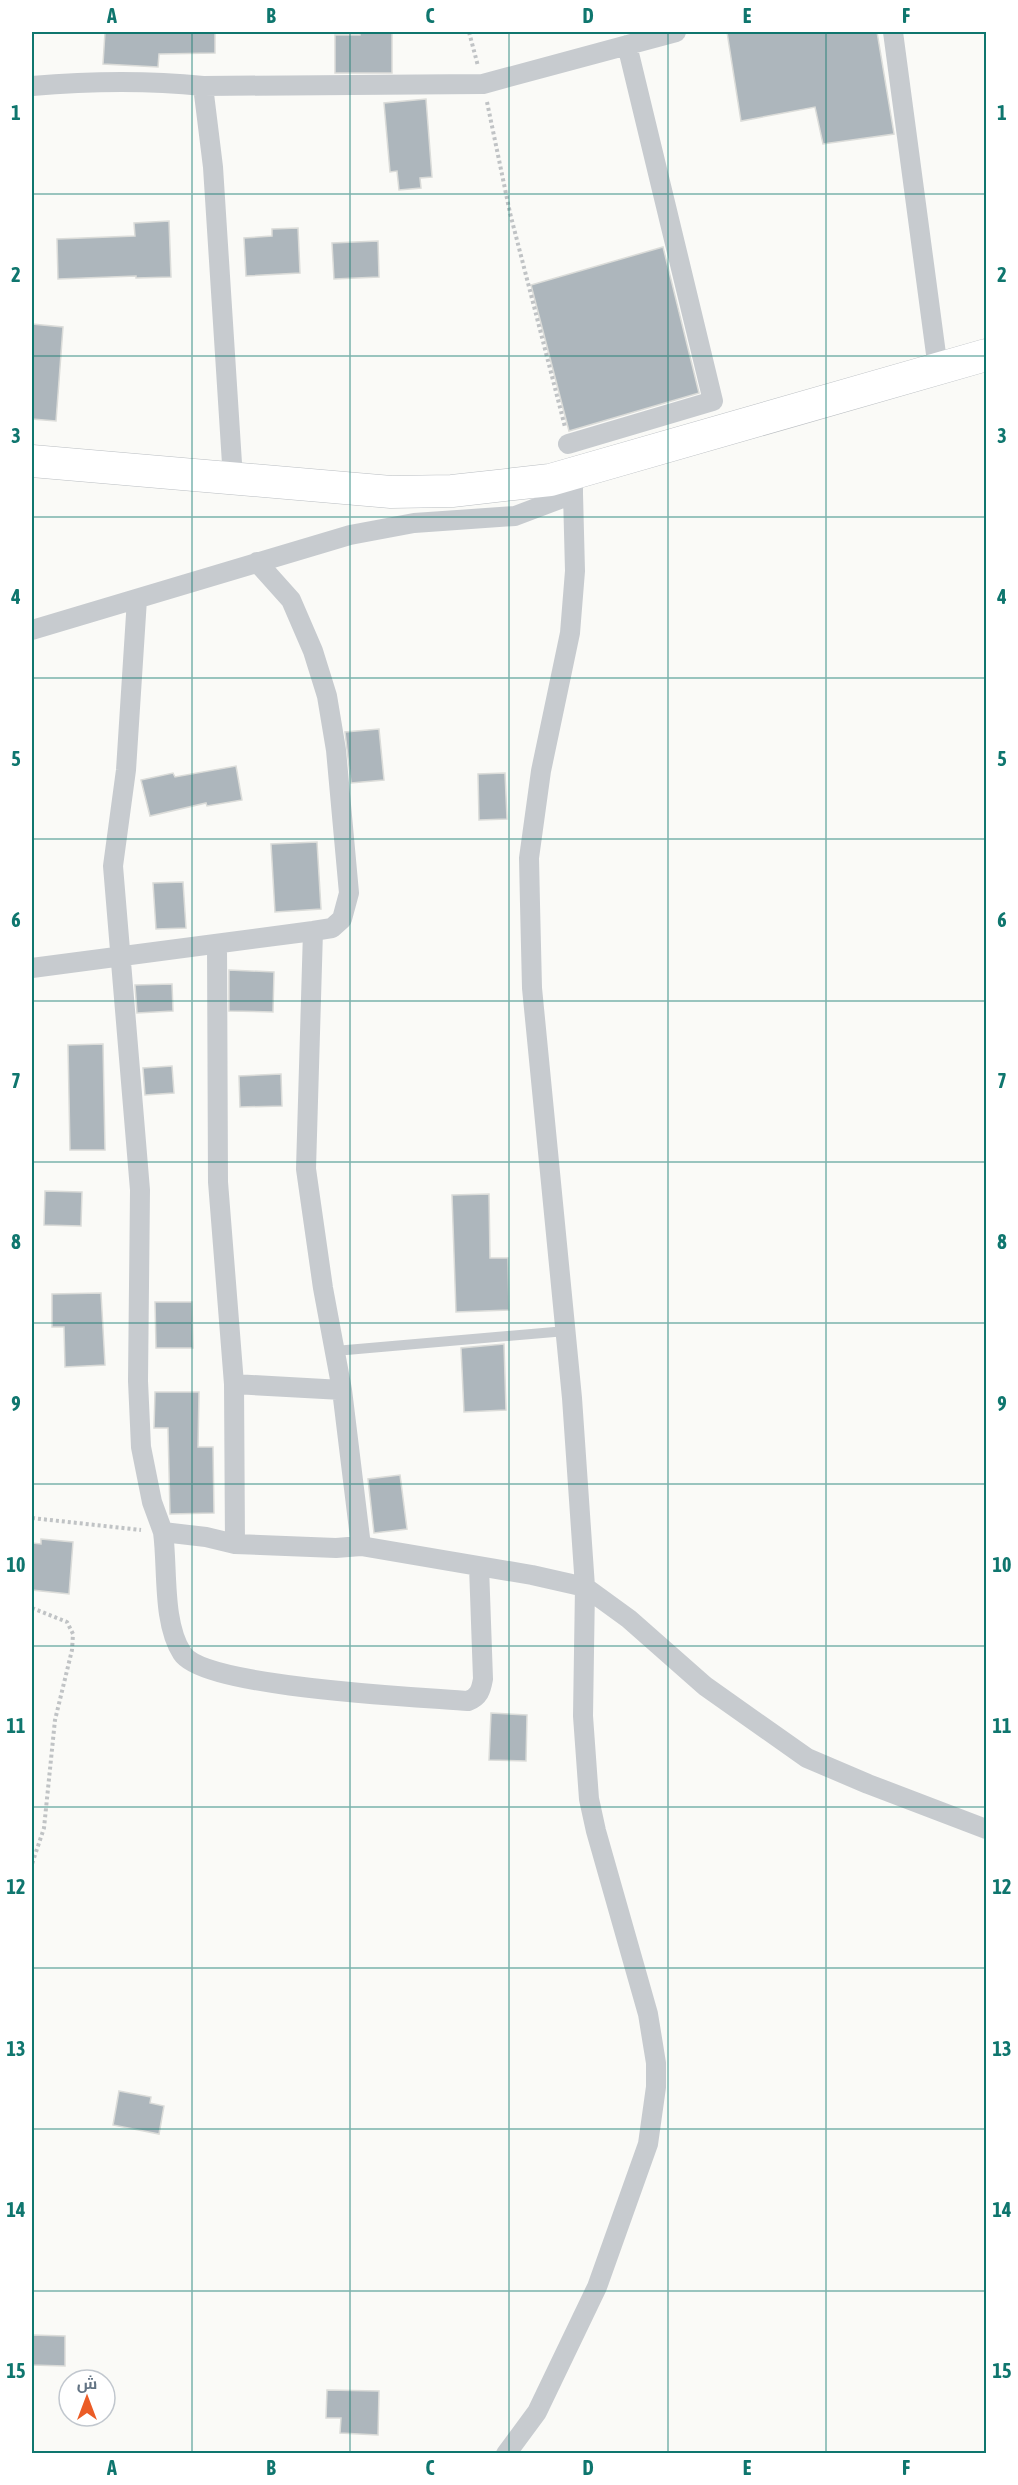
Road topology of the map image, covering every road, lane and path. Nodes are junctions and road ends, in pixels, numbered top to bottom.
1 (469, 32) edge
2 (676, 32) edge
3 (893, 32) edge
4 (627, 45) junction
5 (483, 84) junction
6 (32, 86) edge
7 (203, 86) junction
8 (987, 355) edge
9 (938, 369) junction
10 (32, 461) edge
11 (571, 470) junction
12 (233, 479) junction
13 (257, 562) junction
14 (137, 599) junction
15 (32, 630) edge
16 (314, 931) junction
17 (218, 944) junction
18 (121, 956) junction
19 (32, 968) edge
20 (566, 1331) junction
21 (335, 1351) junction
22 (234, 1384) junction
23 (342, 1390) junction
24 (32, 1518) edge
25 (163, 1532) junction
26 (235, 1544) junction
27 (361, 1546) junction
28 (479, 1566) junction
29 (585, 1587) junction
30 (32, 1608) edge
31 (987, 1829) edge
32 (32, 1864) edge
33 (506, 2454) edge

1 - 5 path
2 - 4 street
3 - 9 street
4 - 5 street
4 - 11 street
5 - 7 street
5 - 11 path
6 - 7 street
7 - 12 street
8 - 9 main road
9 - 11 main road
10 - 12 main road
11 - 12 main road
11 - 13 street
11 - 20 street
13 - 14 street
13 - 16 street
14 - 15 street
14 - 18 street
16 - 17 street
16 - 21 street
17 - 18 street
17 - 22 street
18 - 19 street
18 - 25 street
20 - 21 lane
20 - 29 street
21 - 23 street
22 - 23 street
22 - 26 street
23 - 27 street
24 - 25 path
25 - 26 street
25 - 28 street
26 - 27 street
27 - 28 street
28 - 29 street
29 - 31 street
29 - 33 street
30 - 32 path

